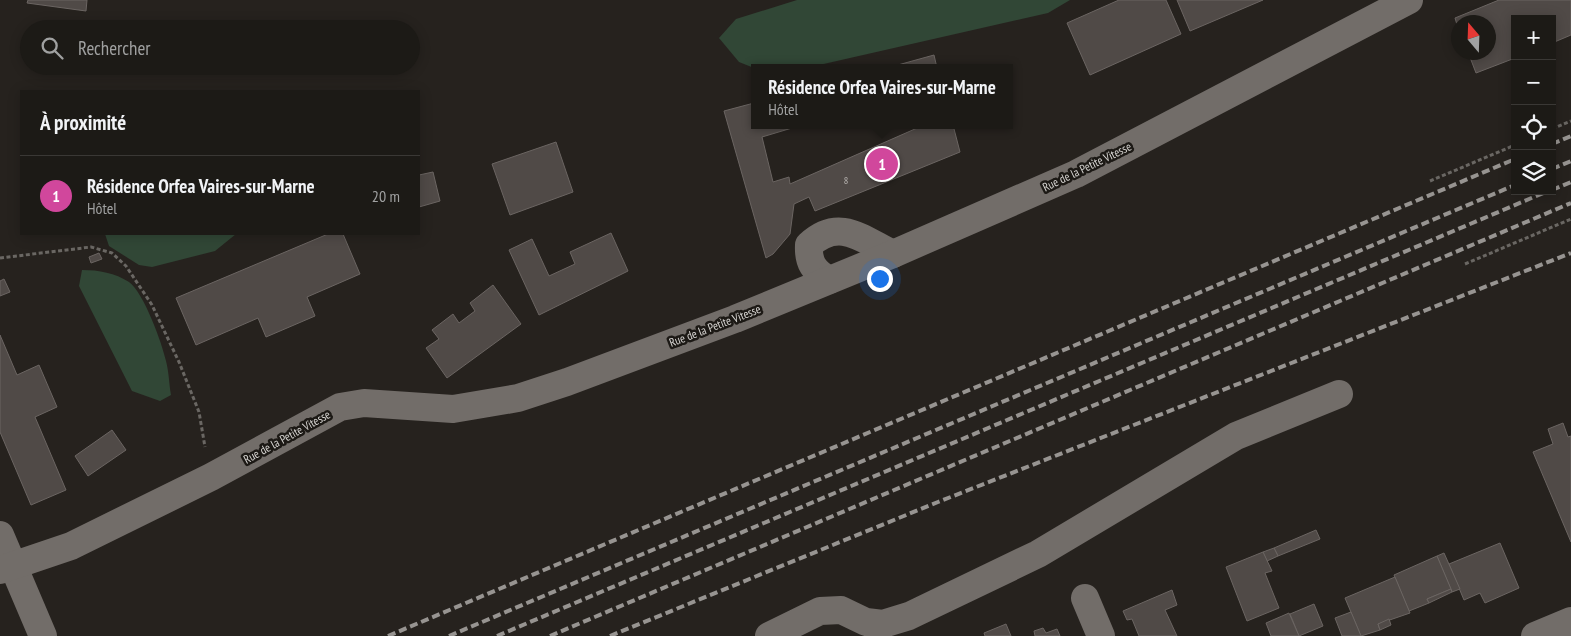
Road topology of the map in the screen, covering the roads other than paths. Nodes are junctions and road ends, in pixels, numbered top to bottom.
1 (1409, 0) edge
2 (893, 254) junction
3 (829, 280) junction
4 (1339, 394) dead end
5 (0, 535) edge
6 (0, 570) edge
7 (1085, 598) dead end
8 (1571, 621) edge
9 (43, 636) edge
10 (769, 636) edge
11 (1101, 636) edge
12 (1535, 636) edge

1 - 2 street, Rue de la Petite Vitesse
2 - 3 street, Rue de la Petite Vitesse
2 - 3 street
3 - 6 street, Rue de la Petite Vitesse
4 - 10 street
5 - 9 street
7 - 11 street
8 - 12 street

